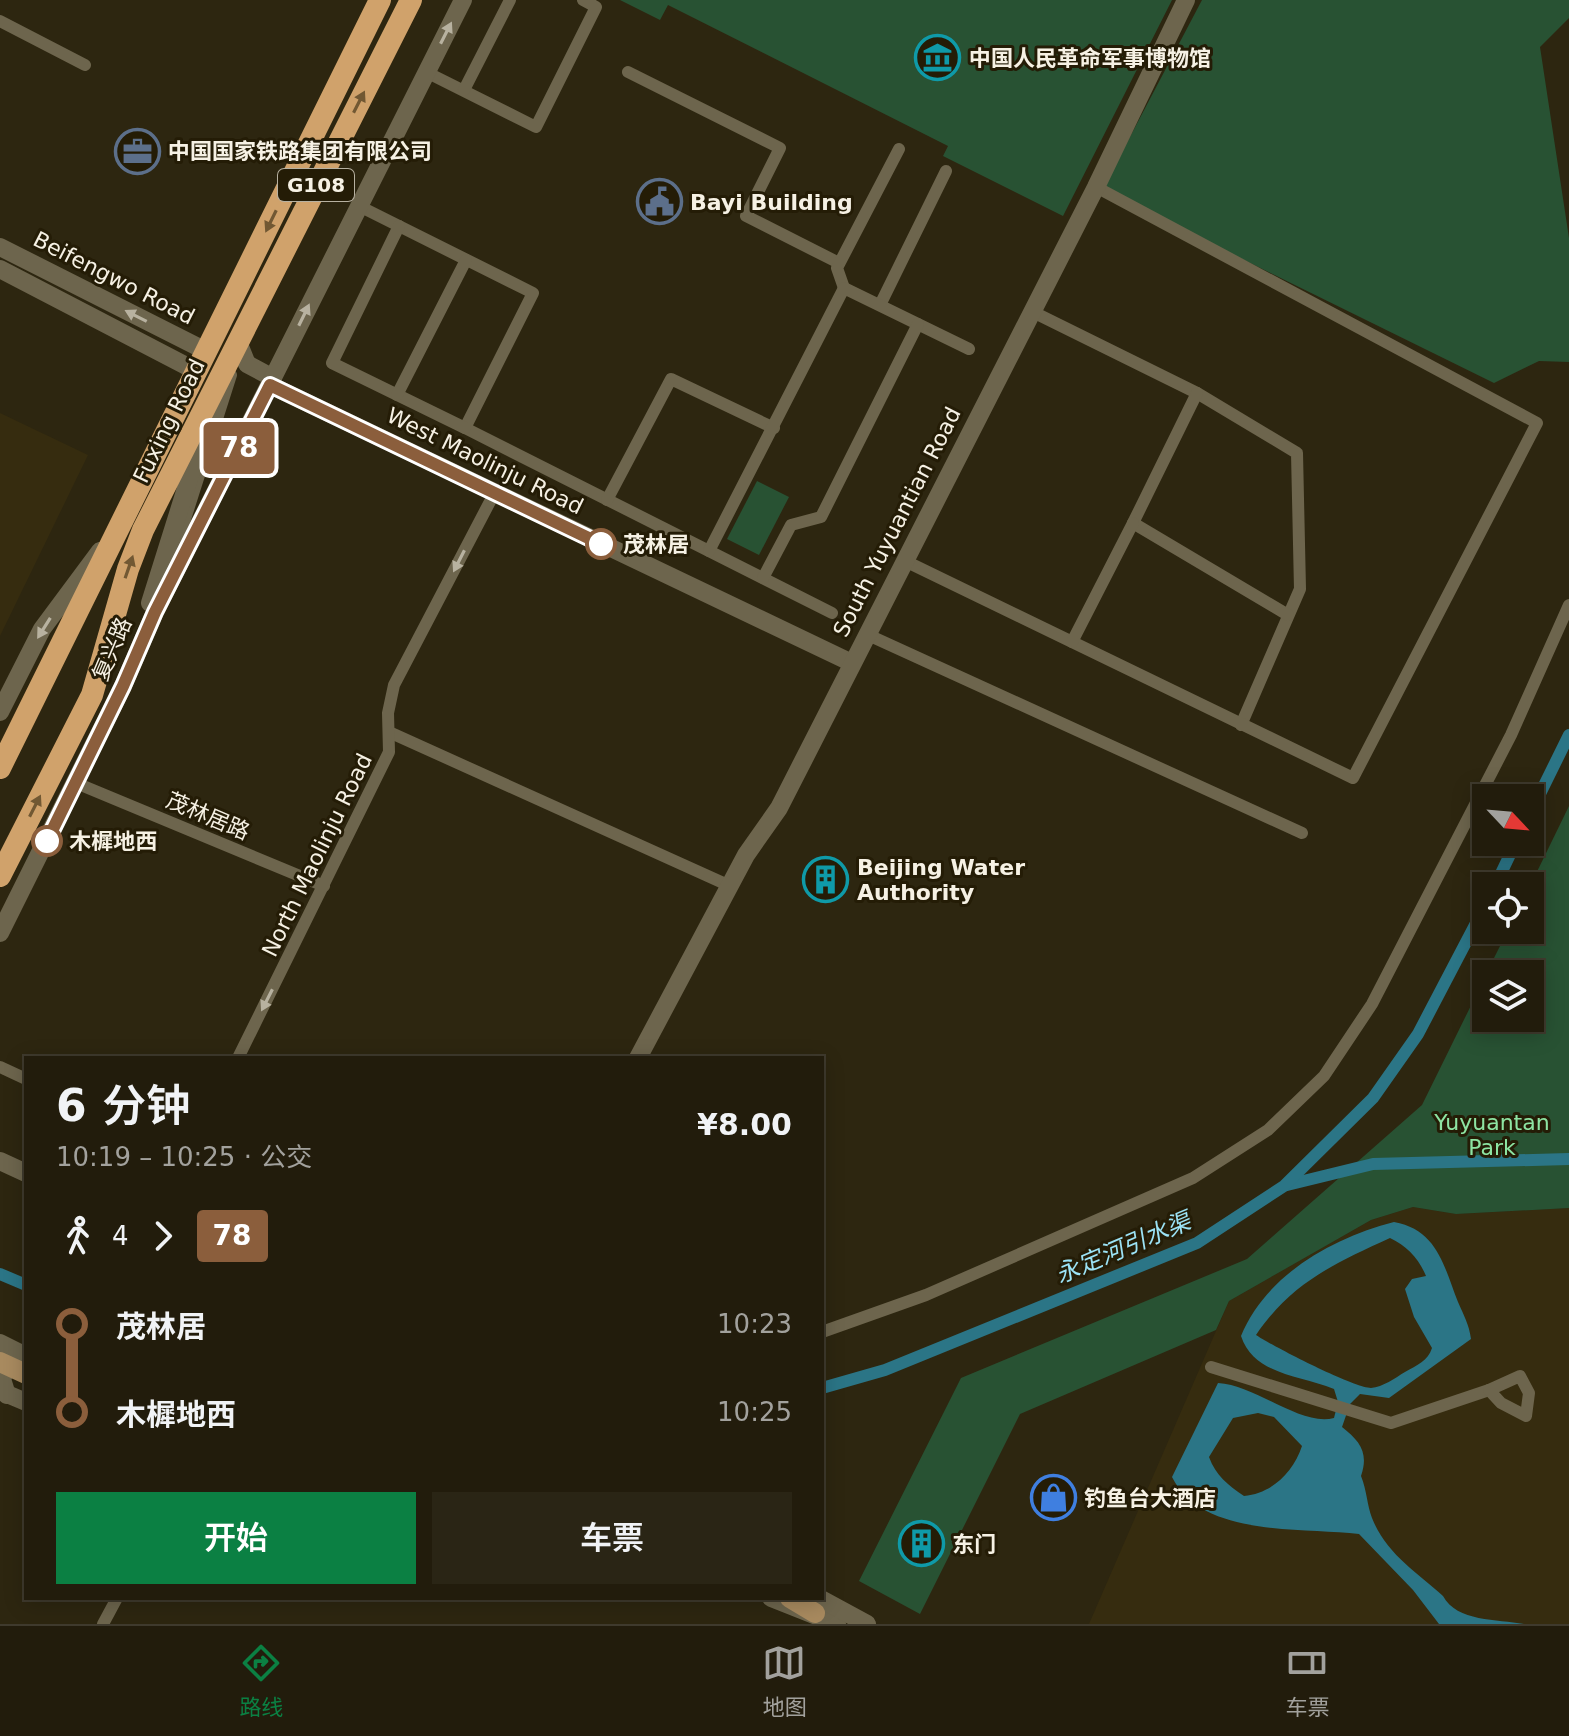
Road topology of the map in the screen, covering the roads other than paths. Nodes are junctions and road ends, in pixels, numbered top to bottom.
1 (380, 0) edge
2 (411, 0) edge
3 (463, 0) edge
4 (510, 0) edge
5 (583, 0) edge
6 (1186, 0) edge
7 (0, 21) edge
8 (85, 65) dead end
9 (426, 72) junction
10 (628, 72) dead end
11 (464, 90) junction
12 (899, 149) dead end
13 (946, 171) dead end
14 (1096, 187) junction
15 (357, 205) junction
16 (399, 226) junction
17 (0, 247) edge
18 (466, 260) junction
19 (839, 263) junction
20 (0, 269) edge
21 (844, 288) junction
22 (260, 294) junction
23 (880, 305) junction
24 (1033, 312) junction
25 (918, 324) junction
26 (181, 338) junction
27 (241, 349) junction
28 (969, 349) dead end
29 (171, 356) junction
30 (201, 361) junction
31 (222, 371) junction
32 (272, 382) junction
33 (1197, 393) junction
34 (397, 395) junction
35 (465, 428) junction
36 (774, 428) junction
37 (495, 492) junction
38 (607, 500) junction
39 (123, 520) junction
40 (1133, 523) junction
41 (709, 551) junction
42 (903, 560) junction
43 (763, 578) junction
44 (1569, 605) edge
45 (155, 612) junction
46 (832, 613) dead end
47 (1288, 615) junction
48 (866, 634) junction
49 (1072, 642) junction
50 (852, 663) junction
51 (123, 686) junction
52 (0, 712) edge
53 (1241, 725) junction
54 (389, 732) junction
55 (0, 768) edge
56 (76, 783) junction
57 (1302, 833) dead end
58 (0, 876) edge
59 (324, 886) junction
60 (730, 886) junction
61 (0, 933) edge
62 (239, 1056) edge
63 (639, 1056) edge
64 (0, 1067) edge
65 (24, 1078) edge
66 (0, 1161) edge
67 (24, 1172) edge
68 (824, 1331) edge
69 (0, 1343) edge
70 (23, 1355) edge
71 (0, 1362) edge
72 (1211, 1367) dead end
73 (24, 1373) edge
74 (1489, 1390) dead end
75 (3, 1393) edge
76 (24, 1401) edge
77 (116, 1600) edge
78 (790, 1600) edge
79 (819, 1603) edge
80 (103, 1624) edge
81 (837, 1624) edge
82 (867, 1624) edge

1 -> 30 highway, Fuxing Road / G108
22 -> 2 highway, Fuxing Road / G108
9 -> 3 street
4 - 11 street
5 - 11 street
6 - 14 street, South Yuyuantian Road
7 - 8 street
9 - 11 street
9 - 15 street
10 - 19 street
12 - 19 street
13 - 23 street
14 - 24 street, South Yuyuantian Road
14 - 53 street
15 - 16 street
32 -> 15 street
16 - 18 street
16 - 34 street
26 -> 17 street, Beifengwo Road
18 - 34 street
18 - 35 street
19 - 21 street
20 - 29 street, Beifengwo Road
21 - 23 street
21 - 36 street
22 - 27 street
22 - 31 highway, Fuxing Road / G108
23 - 25 street
24 - 33 street
24 - 42 street, South Yuyuantian Road
25 - 28 street
25 - 43 street
26 - 29 street
26 - 30 street, Beifengwo Road
27 - 32 street, West Maolinju Road
27 - 45 street
29 - 30 street, Beifengwo Road
30 - 39 highway, Fuxing Road / G108
31 - 51 street
58 -> 31 highway, Fuxing Road / G108
32 - 37 street, West Maolinju Road
32 - 45 street, 复兴路
33 - 40 street
33 - 47 street
34 - 35 street
35 - 38 street
36 - 38 street
36 - 41 street
37 - 50 street, West Maolinju Road
37 -> 54 street, North Maolinju Road
38 - 41 street
39 -> 52 street
39 - 55 highway, Fuxing Road / G108
40 - 47 street
40 - 49 street
41 - 43 street
42 - 48 street, South Yuyuantian Road
42 - 49 street
43 - 46 street
44 - 68 street
45 - 51 street, 复兴路
47 - 53 street
48 - 50 street, South Yuyuantian Road
48 - 57 street
49 - 53 street
50 - 60 street, South Yuyuantian Road
51 - 56 street, 复兴路
54 - 59 street, North Maolinju Road
54 - 60 street
56 - 59 street, 茂林居路
56 - 61 street, 复兴路
59 -> 62 street, North Maolinju Road
60 - 63 street, South Yuyuantian Road
64 - 65 street
66 - 67 street
69 - 70 street
70 - 75 street
71 - 73 main road
72 - 74 street
75 - 76 street
77 - 80 street
78 - 79 street
79 - 81 street
79 - 82 street

